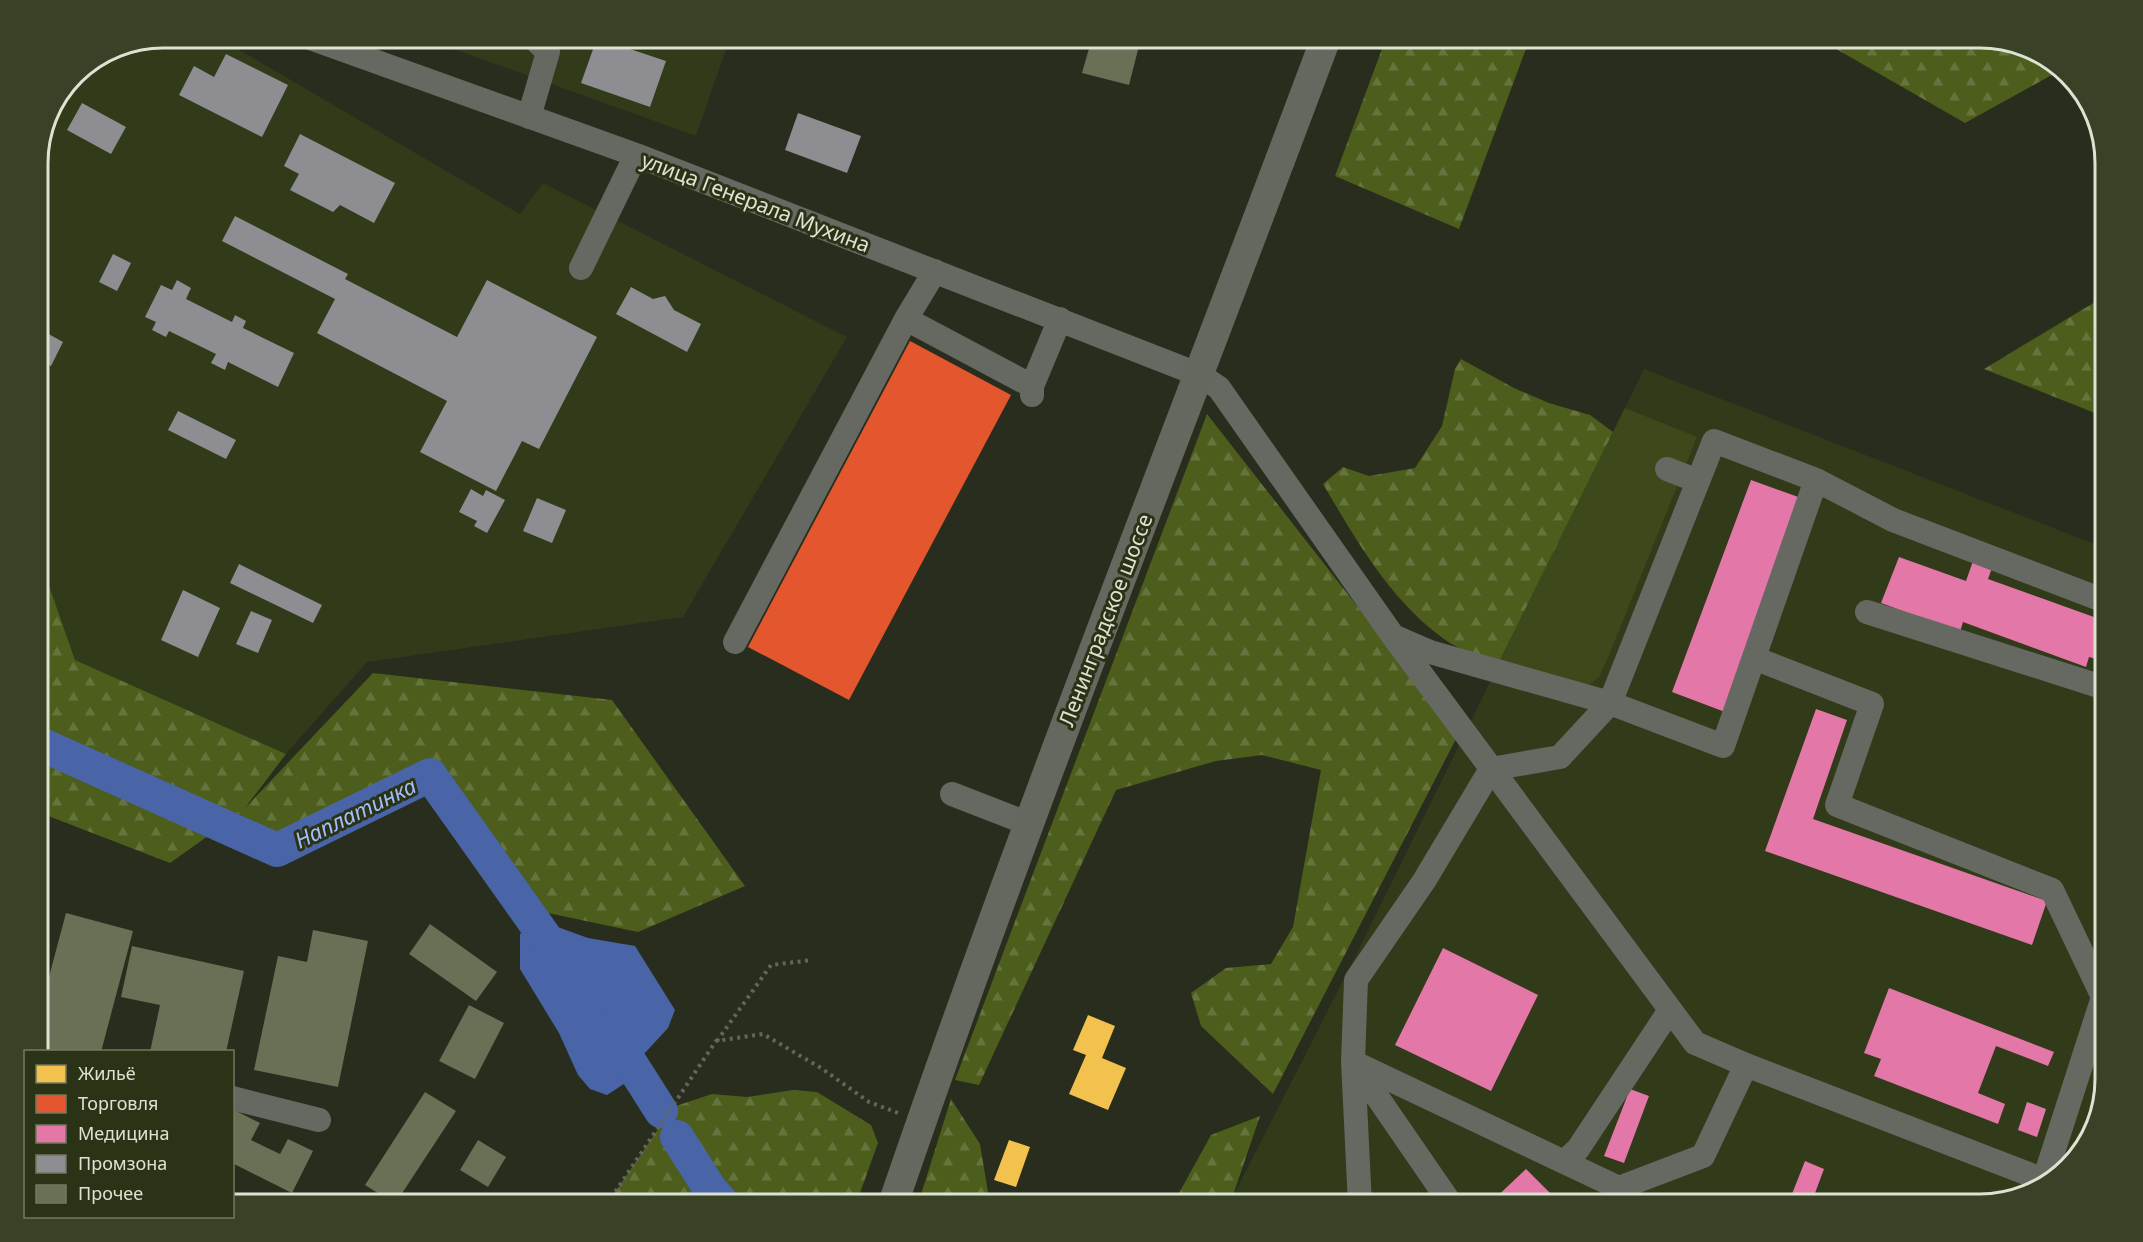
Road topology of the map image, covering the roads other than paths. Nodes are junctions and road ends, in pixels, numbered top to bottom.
1 (338, 48) edge
2 (544, 48) edge
3 (1322, 48) edge
4 (529, 117) junction
5 (636, 155) junction
6 (581, 268) dead end
7 (935, 271) junction
8 (906, 319) junction
9 (1060, 319) junction
10 (1200, 375) junction
11 (1667, 469) dead end
12 (1816, 480) junction
13 (1698, 481) junction
14 (2095, 597) edge
15 (1867, 612) dead end
16 (1393, 636) junction
17 (735, 642) dead end
18 (1754, 658) junction
19 (2095, 685) edge
20 (1610, 703) junction
21 (1491, 769) junction
22 (952, 794) dead end
23 (1027, 823) junction
24 (2095, 976) edge
25 (1670, 1010) junction
26 (2095, 1023) edge
27 (1353, 1062) junction
28 (1746, 1065) junction
29 (234, 1098) edge
30 (320, 1120) dead end
31 (1564, 1162) junction
32 (2049, 1171) edge
33 (2039, 1178) edge
34 (895, 1194) edge
35 (1360, 1194) edge
36 (1444, 1194) edge

1 - 4 street, улица Генерала Мухина
2 - 4 street
3 - 10 main road, Ленинградское шоссе
4 - 5 street, улица Генерала Мухина
5 - 6 street
5 - 7 street, улица Генерала Мухина
7 - 8 street
7 - 9 street, улица Генерала Мухина
8 - 9 street
8 - 17 street
9 - 10 street, улица Генерала Мухина
10 - 16 street, улица Генерала Мухина
10 - 23 main road, Ленинградское шоссе
11 - 13 street
12 - 13 street
12 - 14 street
12 - 18 street
13 - 20 street
15 - 19 street
16 - 20 street
16 - 21 street, улица Генерала Мухина
18 - 20 street
18 - 24 street
20 - 21 street
21 - 25 street, улица Генерала Мухина
21 - 27 street
22 - 23 street
23 - 34 main road, Ленинградское шоссе
25 - 28 street, улица Генерала Мухина
25 - 31 street
26 - 32 street
27 - 31 street
27 - 35 street
27 - 36 street
28 - 31 street
28 - 33 street, улица Генерала Мухина
29 - 30 street

